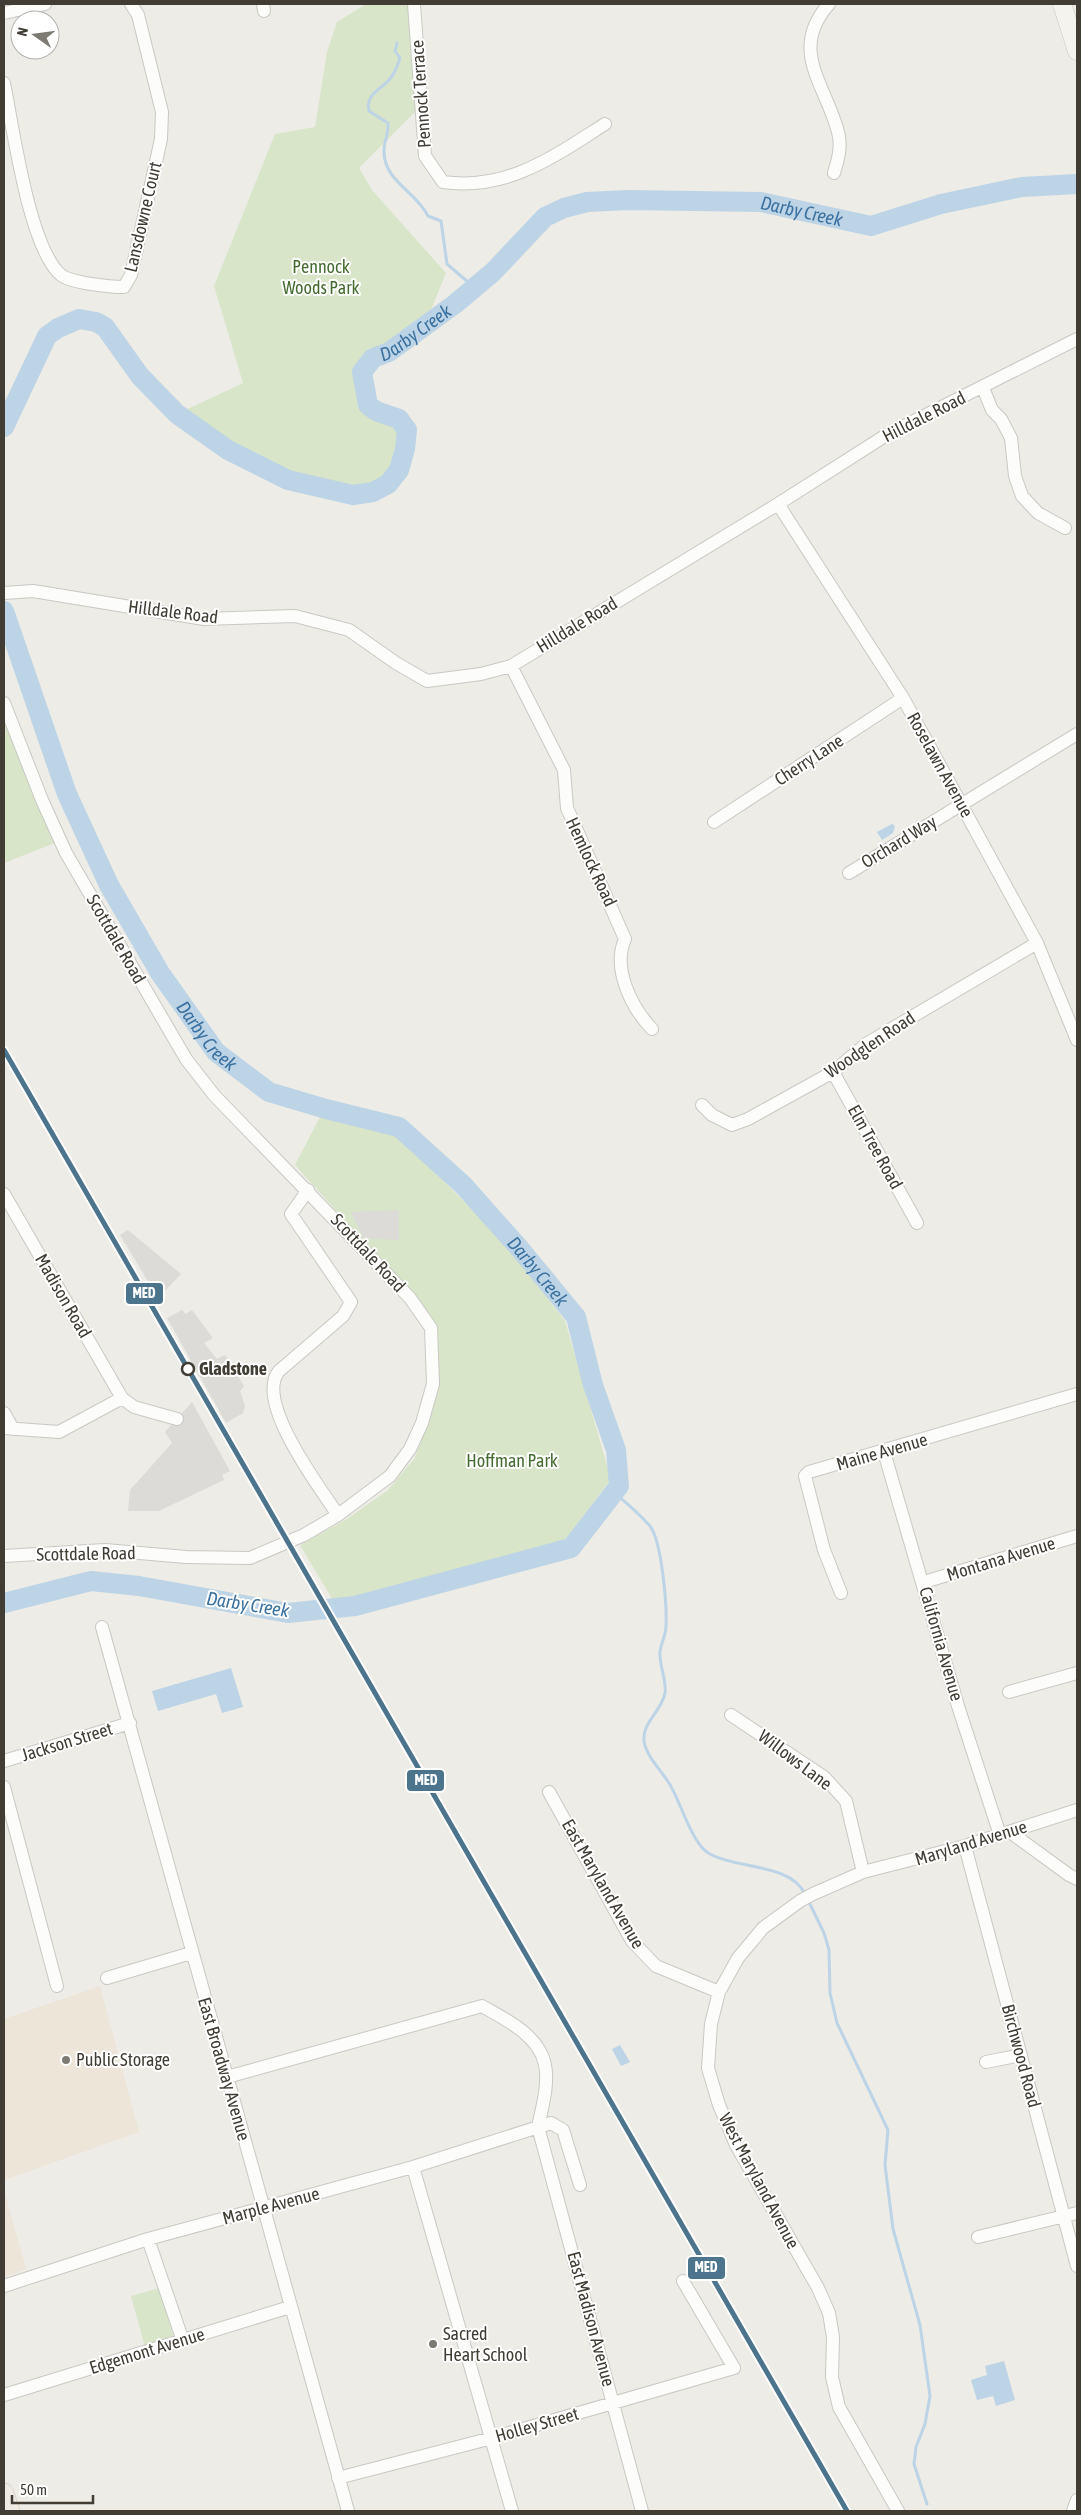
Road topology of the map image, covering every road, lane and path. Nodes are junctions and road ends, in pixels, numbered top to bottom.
1 (45, 4) edge
2 (131, 4) edge
3 (414, 4) edge
4 (829, 4) edge
5 (1062, 4) edge
6 (4, 13) edge
7 (1077, 51) edge
8 (4, 83) edge
9 (605, 124) dead end
10 (834, 173) dead end
11 (1077, 339) edge
12 (983, 388) junction
13 (778, 504) junction
14 (1065, 528) dead end
15 (4, 593) edge
16 (511, 666) junction
17 (903, 698) junction
18 (4, 703) edge
19 (1077, 734) edge
20 (962, 804) junction
21 (714, 822) dead end
22 (849, 873) dead end
23 (1037, 943) junction
24 (652, 1029) dead end
25 (1077, 1040) edge
26 (833, 1072) junction
27 (702, 1105) dead end
28 (308, 1190) junction
29 (4, 1194) edge
30 (917, 1223) dead end
31 (1077, 1394) edge
32 (122, 1398) junction
33 (4, 1413) edge
34 (177, 1419) dead end
35 (8, 1428) edge
36 (884, 1452) junction
37 (338, 1515) junction
38 (1077, 1536) edge
39 (4, 1556) edge
40 (924, 1582) junction
41 (841, 1593) dead end
42 (102, 1627) dead end
43 (1077, 1673) edge
44 (1009, 1692) dead end
45 (731, 1715) dead end
46 (130, 1723) junction
47 (4, 1761) edge
48 (4, 1787) edge
49 (549, 1792) dead end
50 (1077, 1810) edge
51 (1005, 1834) junction
52 (965, 1846) junction
53 (863, 1872) junction
54 (1077, 1879) edge
55 (191, 1953) junction
56 (107, 1978) dead end
57 (57, 1986) dead end
58 (719, 1992) junction
59 (1021, 2055) junction
60 (986, 2062) dead end
61 (227, 2077) junction
62 (538, 2127) junction
63 (413, 2167) junction
64 (580, 2184) dead end
65 (262, 2208) junction
66 (1077, 2213) edge
67 (1063, 2217) junction
68 (978, 2237) dead end
69 (148, 2239) junction
70 (1077, 2266) edge
71 (683, 2281) dead end
72 (4, 2286) edge
73 (290, 2307) junction
74 (182, 2341) junction
75 (4, 2395) edge
76 (614, 2402) junction
77 (492, 2438) junction
78 (338, 2478) junction
79 (4, 2493) edge
80 (1077, 2500) edge
81 (10, 2511) edge
82 (348, 2511) edge
83 (512, 2511) edge
84 (642, 2511) edge
85 (898, 2511) edge
86 (1073, 2511) edge

1 - 6 street
2 - 8 street, Lansdowne Court
3 - 9 street, Pennock Terrace
4 - 10 street
5 - 7 street
11 - 12 street, Hilldale Road
12 - 13 street, Hilldale Road
12 - 14 street
13 - 16 street, Hilldale Road
13 - 17 street, Roselawn Avenue
15 - 16 street, Hilldale Road
16 - 24 street, Hemlock Road
17 - 20 street, Roselawn Avenue
17 - 21 street, Cherry Lane
18 - 28 street, Scottdale Road
19 - 20 street, Orchard Way
20 - 22 street, Orchard Way
20 - 23 street, Roselawn Avenue
23 - 25 street, Roselawn Avenue
23 - 26 street, Woodglen Road
26 - 27 street, Woodglen Road
26 - 30 street, Elm Tree Road
28 - 37 street
28 - 37 street, Scottdale Road
29 - 32 street, Madison Road
31 - 36 street, Maine Avenue
32 - 34 street
32 - 35 street
33 - 35 street
36 - 40 street, California Avenue
36 - 41 street, Maine Avenue
37 - 39 street, Scottdale Road
38 - 40 street, Montana Avenue
40 - 51 street, California Avenue
42 - 46 street, East Broadway Avenue
43 - 44 street
45 - 53 street, Willows Lane
46 - 47 street, Jackson Street
46 - 55 street, East Broadway Avenue
48 - 57 street
49 - 58 street, East Maryland Avenue
50 - 51 street, Maryland Avenue
51 - 52 street, Maryland Avenue
51 - 54 street
52 - 53 street, Maryland Avenue
52 - 59 street, Birchwood Road
53 - 58 street, West Maryland Avenue
55 - 56 street
55 - 61 street, East Broadway Avenue
58 - 85 street, West Maryland Avenue
59 - 60 street
59 - 67 street, Birchwood Road
61 - 62 street
61 - 65 street, East Broadway Avenue
62 - 63 street, Marple Avenue
62 - 64 street, Marple Avenue
62 - 76 street, East Madison Avenue
63 - 65 street, Marple Avenue
63 - 77 street
65 - 69 street, Marple Avenue
65 - 73 street, East Broadway Avenue
66 - 67 street
67 - 68 street
67 - 70 street, Birchwood Road
69 - 72 street, Marple Avenue
69 - 74 street
71 - 76 street, Holley Street
73 - 74 street, Edgemont Avenue
73 - 78 street, East Broadway Avenue
74 - 75 street, Edgemont Avenue
76 - 77 street, Holley Street
76 - 84 street, East Madison Avenue
77 - 78 street, Holley Street
77 - 83 street
78 - 82 street, East Broadway Avenue
79 - 81 main road
80 - 86 street

